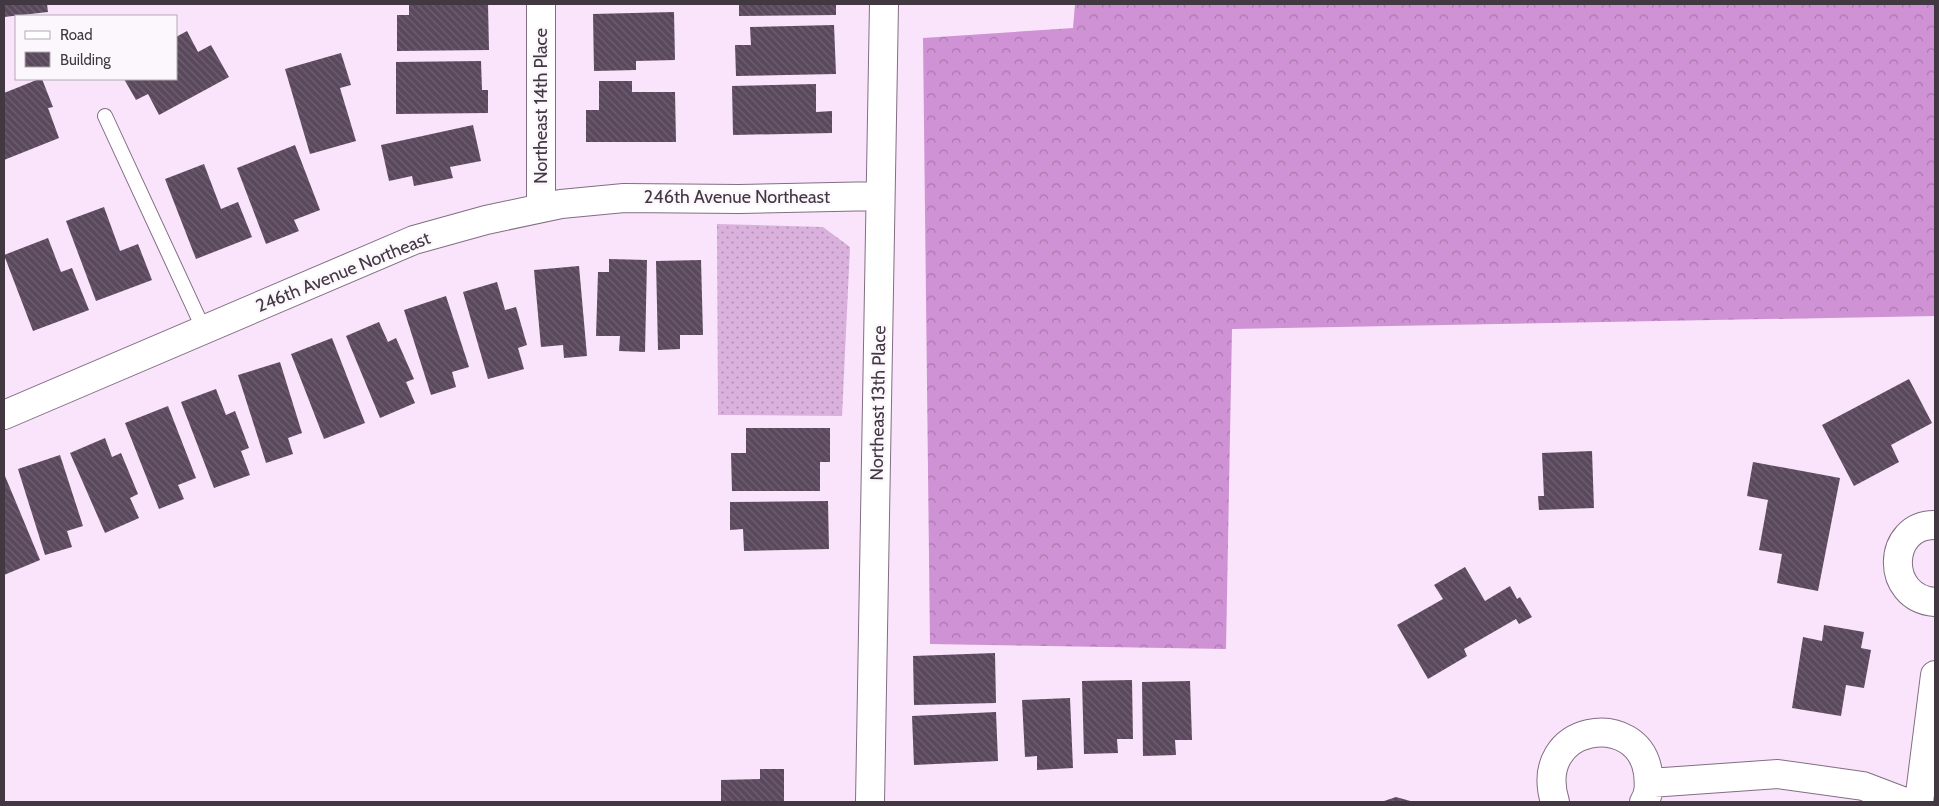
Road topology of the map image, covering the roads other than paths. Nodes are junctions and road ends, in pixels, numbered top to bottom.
1 (541, 4) edge
2 (884, 4) edge
3 (105, 116) dead end
4 (880, 196) junction
5 (541, 208) junction
6 (204, 330) junction
7 (4, 415) edge
8 (1935, 525) edge
9 (1935, 602) edge
10 (1935, 675) edge
11 (1647, 793) edge
12 (870, 802) edge
13 (1556, 802) edge
14 (1905, 802) edge
15 (1919, 802) edge

1 - 5 street, Northeast 14th Place
2 - 4 street, Northeast 13th Place
3 - 6 lane
4 - 5 street, 246th Avenue Northeast
4 - 12 street, Northeast 13th Place
5 - 6 street, 246th Avenue Northeast
6 - 7 street, 246th Avenue Northeast
8 - 9 street
10 - 15 street
11 - 13 street
11 - 14 street

